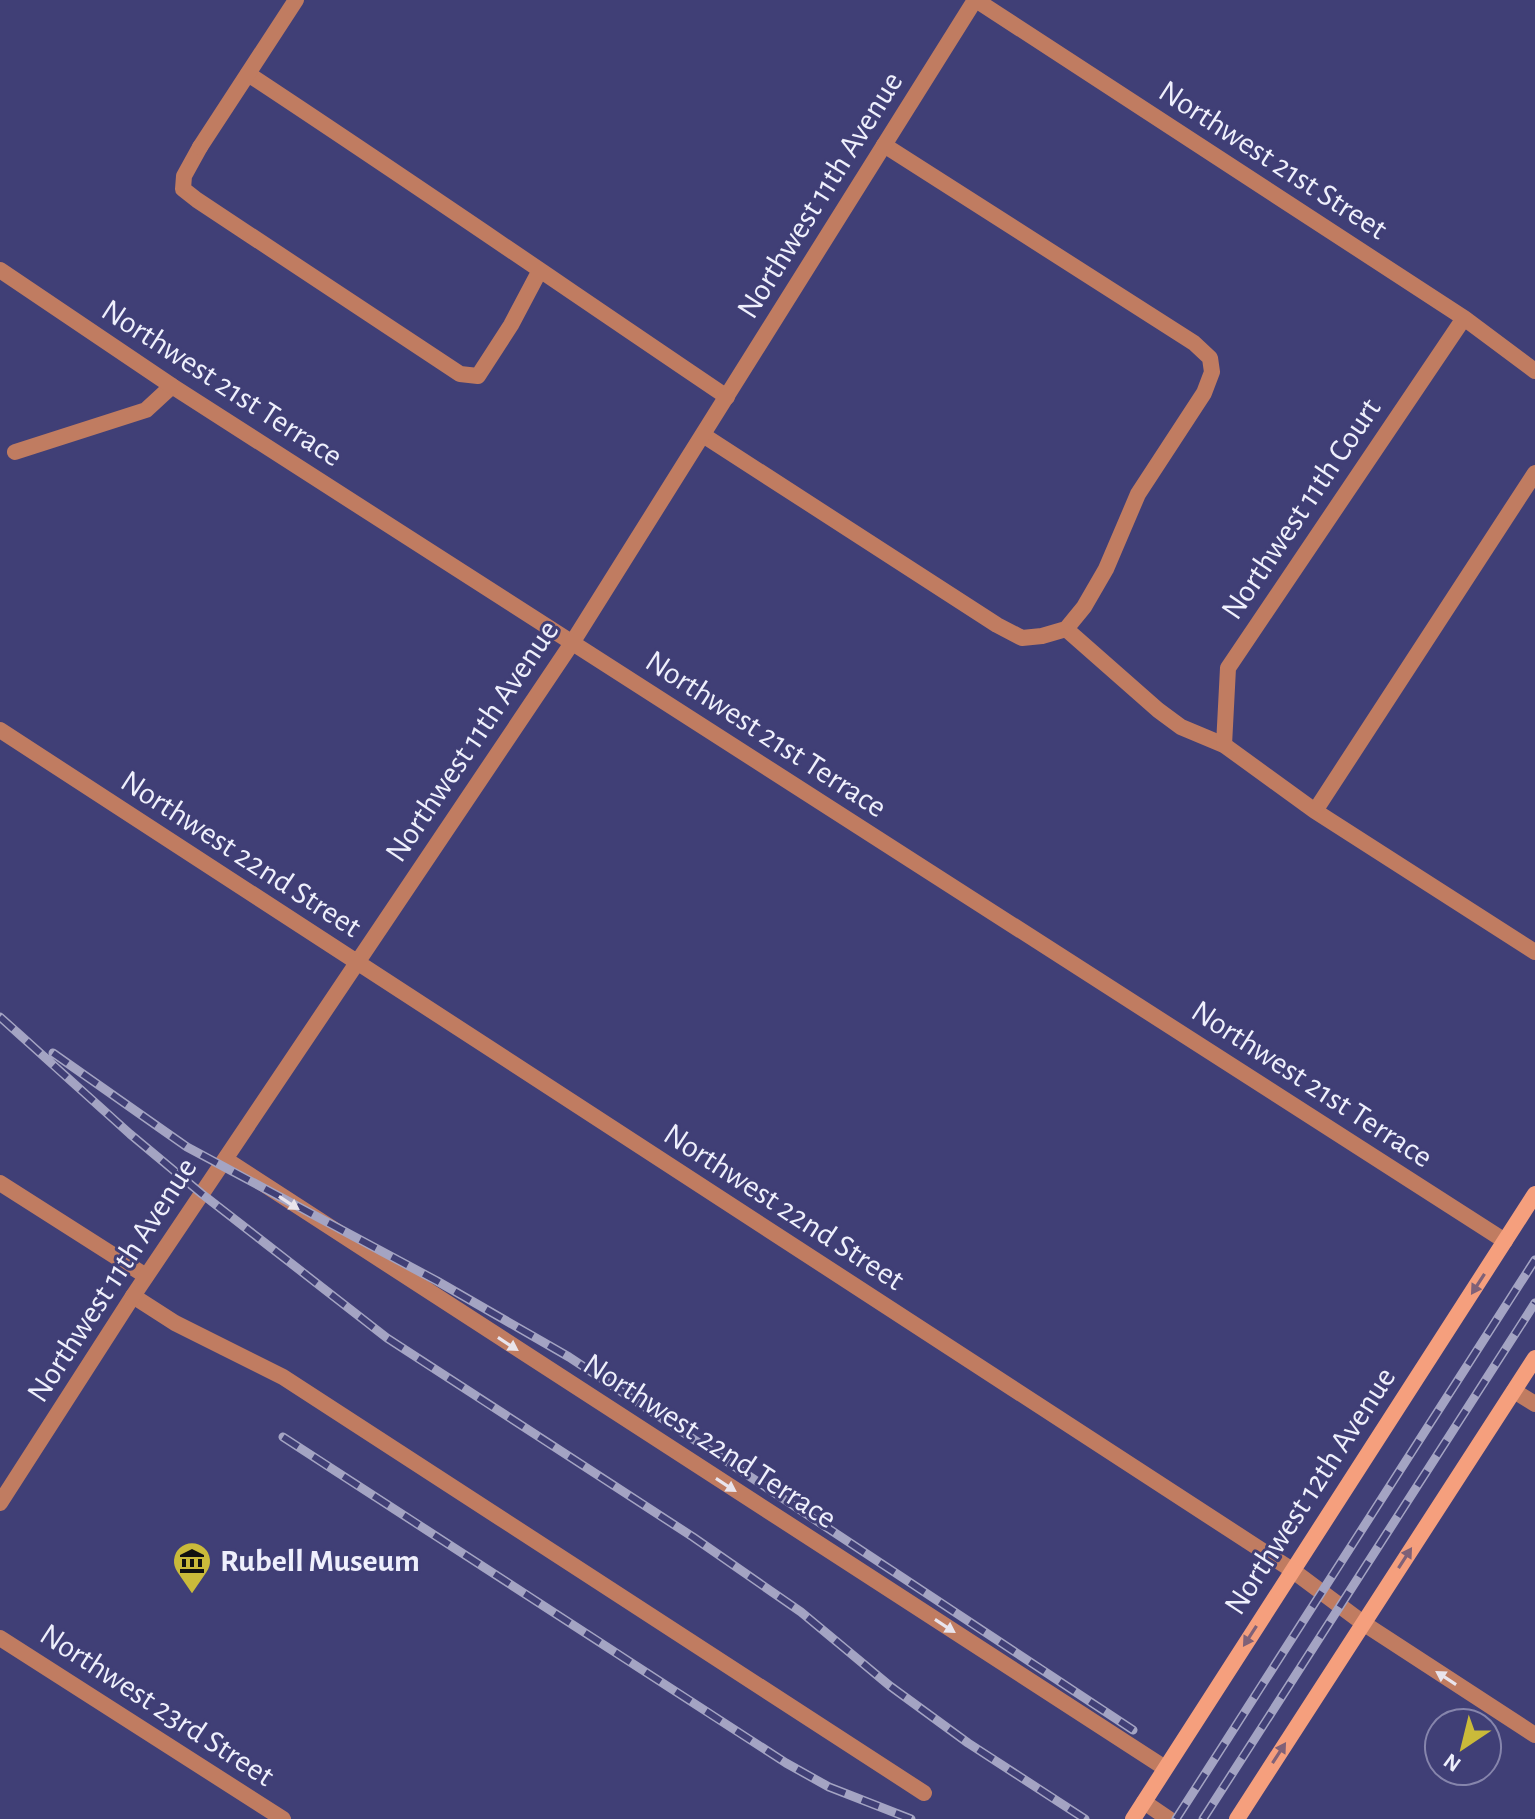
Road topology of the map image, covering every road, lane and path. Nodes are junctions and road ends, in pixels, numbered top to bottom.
1 (296, 0) edge
2 (976, 0) edge
3 (248, 74) junction
4 (884, 145) junction
5 (0, 270) edge
6 (539, 272) junction
7 (1464, 318) junction
8 (1535, 371) edge
9 (172, 386) junction
10 (727, 397) junction
11 (703, 435) junction
12 (15, 452) dead end
13 (1535, 473) edge
14 (1066, 629) junction
15 (572, 643) junction
16 (0, 730) edge
17 (1224, 745) junction
18 (1315, 811) junction
19 (1535, 952) edge
20 (357, 963) junction
21 (225, 1159) junction
22 (0, 1183) edge
23 (1535, 1194) edge
24 (1505, 1241) junction
25 (146, 1276) junction
26 (133, 1296) junction
27 (1535, 1358) edge
28 (1514, 1391) junction
29 (1535, 1404) edge
30 (0, 1503) edge
31 (1292, 1570) junction
32 (1363, 1623) junction
33 (0, 1638) edge
34 (1535, 1735) edge
35 (1165, 1768) junction
36 (924, 1793) dead end
37 (1144, 1802) junction
38 (283, 1819) edge
39 (1133, 1819) edge
40 (1169, 1819) edge
41 (1237, 1819) edge

1 - 3 street
2 - 4 street, Northwest 11th Avenue
2 - 7 street, Northwest 21st Street
3 - 6 street
3 - 6 street
4 - 10 street, Northwest 11th Avenue
4 - 14 street
5 - 9 street, Northwest 21st Terrace
6 - 10 street
7 - 8 street, Northwest 21st Street
7 - 17 street, Northwest 11th Court
9 - 12 street
9 - 15 street, Northwest 21st Terrace
10 - 11 street, Northwest 11th Avenue
11 - 14 street
11 - 15 street, Northwest 11th Avenue
13 - 18 street
14 - 17 street
15 - 20 street, Northwest 11th Avenue
15 - 24 street, Northwest 21st Terrace
16 - 20 street, Northwest 22nd Street
17 - 18 street
18 - 19 street
20 - 21 street, Northwest 11th Avenue
20 - 31 street, Northwest 22nd Street
21 - 25 street, Northwest 11th Avenue
21 -> 35 street, Northwest 22nd Terrace
22 - 25 street
23 - 24 main road, Northwest 12th Avenue
24 -> 31 main road, Northwest 12th Avenue
25 - 26 street, Northwest 11th Avenue
26 - 30 street, Northwest 11th Avenue
26 - 36 street
27 - 28 main road
28 - 29 street
32 -> 28 main road
31 - 32 street, Northwest 22nd Street
31 -> 35 main road, Northwest 12th Avenue
34 -> 32 street, Northwest 22nd Street
41 -> 32 main road
33 - 38 street, Northwest 23rd Street
35 - 37 main road, Northwest 12th Avenue
37 - 39 main road, Northwest 12th Avenue
37 - 40 street

